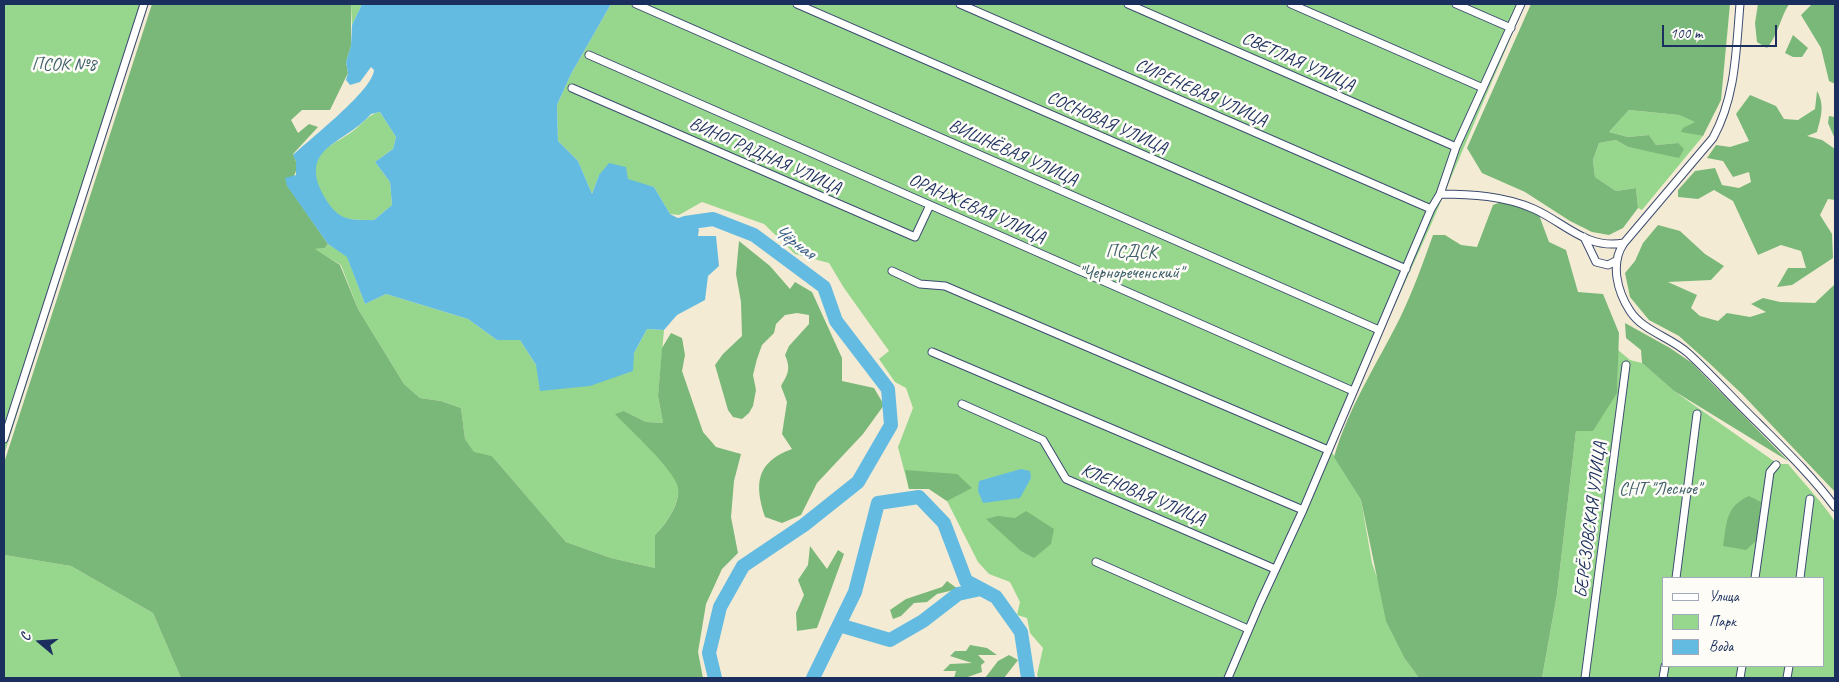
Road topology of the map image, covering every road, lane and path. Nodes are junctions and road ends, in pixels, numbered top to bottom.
1 (144, 4) edge
2 (636, 4) edge
3 (797, 4) edge
4 (960, 4) edge
5 (1128, 4) edge
6 (1291, 4) edge
7 (1456, 4) edge
8 (1521, 4) edge
9 (1740, 4) edge
10 (1511, 28) junction
11 (589, 55) dead end
12 (572, 88) dead end
13 (1483, 88) junction
14 (1456, 147) junction
15 (1440, 194) junction
16 (930, 205) junction
17 (1431, 209) junction
18 (1584, 237) junction
19 (1624, 243) junction
20 (1616, 261) junction
21 (1406, 269) junction
22 (892, 271) dead end
23 (1379, 330) junction
24 (932, 352) dead end
25 (1626, 365) dead end
26 (1354, 391) junction
27 (962, 404) dead end
28 (1697, 414) dead end
29 (4, 439) edge
30 (1328, 450) junction
31 (1776, 465) dead end
32 (1810, 499) dead end
33 (1835, 506) edge
34 (1303, 510) junction
35 (1096, 562) dead end
36 (1275, 569) junction
37 (1676, 577) edge
38 (1755, 577) edge
39 (1800, 577) edge
40 (1248, 629) junction
41 (1228, 678) edge
42 (1585, 678) edge

1 - 29 street
2 - 23 street, ВИШНЁВАЯ УЛИЦА
3 - 21 street, СОСНОВАЯ УЛИЦА
4 - 17 street, СИРЕНЕВАЯ УЛИЦА
5 - 14 street, СВЕТЛАЯ УЛИЦА
6 - 13 street
7 - 10 street
8 - 10 street
9 - 19 street
10 - 13 street
11 - 16 street, ОРАНЖЕВАЯ УЛИЦА
12 - 16 street, ВИНОГРАДНАЯ УЛИЦА
13 - 14 street
14 - 15 street
15 - 17 street
15 - 18 street
16 - 26 street, ОРАНЖЕВАЯ УЛИЦА
17 - 21 street
18 - 19 street
18 - 20 street
19 - 20 street
20 - 33 street
21 - 23 street
22 - 30 street
23 - 26 street
24 - 34 street
25 - 42 street, БЕРЁЗОВСКАЯ УЛИЦА
26 - 30 street
27 - 36 street, КЛЕНОВАЯ УЛИЦА
28 - 37 street
30 - 34 street
31 - 38 street
32 - 39 street
34 - 36 street
35 - 40 street
36 - 40 street
40 - 41 street

